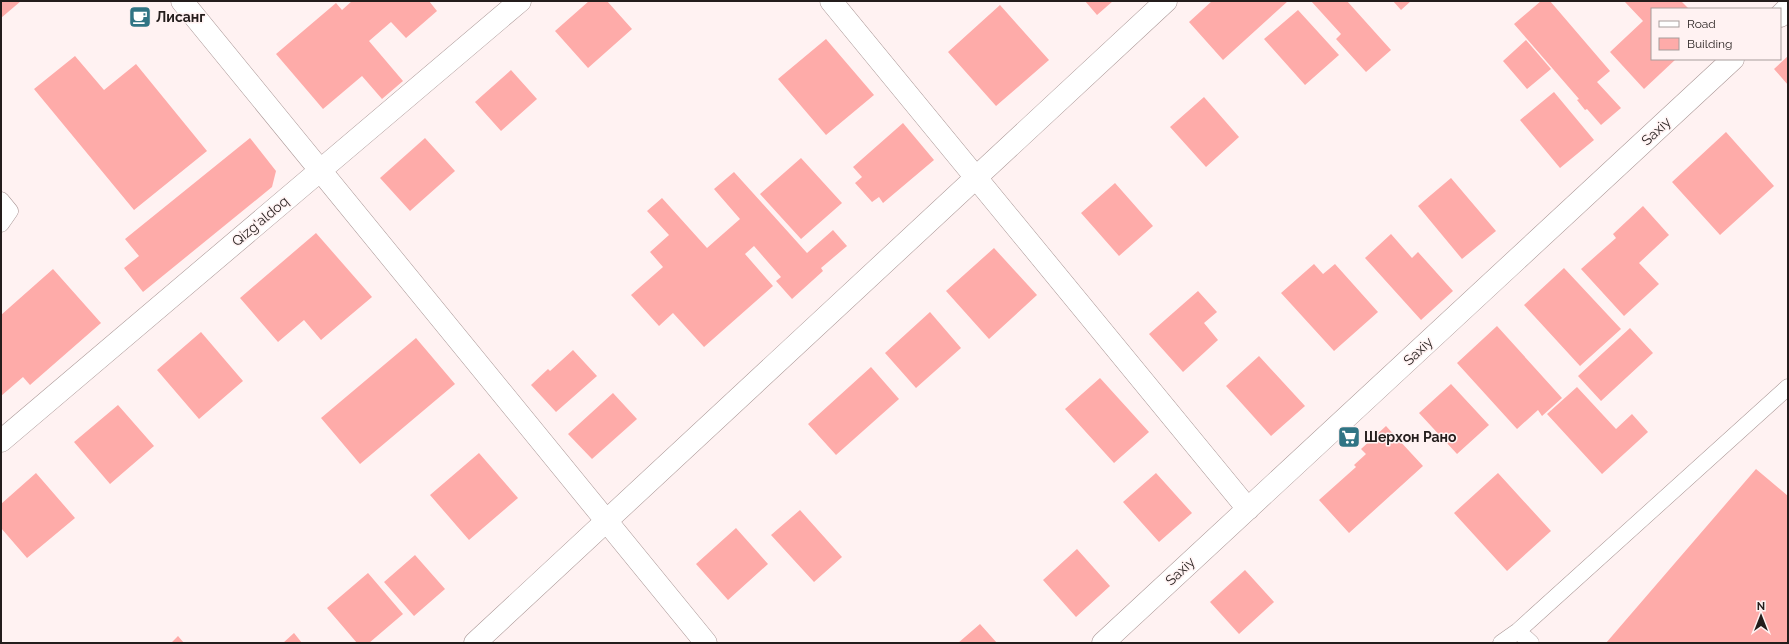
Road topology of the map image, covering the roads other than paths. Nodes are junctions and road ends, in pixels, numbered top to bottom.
1 (182, 1) edge
2 (520, 1) edge
3 (831, 1) edge
4 (1166, 1) edge
5 (1732, 60) edge
6 (320, 170) junction
7 (976, 178) junction
8 (1, 200) edge
9 (1, 224) edge
10 (1788, 387) edge
11 (1, 441) edge
12 (1248, 509) junction
13 (606, 521) junction
14 (1518, 631) junction
15 (475, 643) edge
16 (706, 643) edge
17 (1103, 643) edge
18 (1501, 643) edge
19 (1531, 643) edge

1 - 6 street
2 - 6 street, Qizg'aldoq
3 - 7 street
4 - 7 street
5 - 12 street, Saxiy
6 - 11 street, Qizg'aldoq
6 - 13 street
7 - 12 street
7 - 13 street
8 - 9 lane
10 - 14 lane
12 - 17 street, Saxiy
13 - 15 street
13 - 16 street
14 - 18 lane
14 - 19 lane

